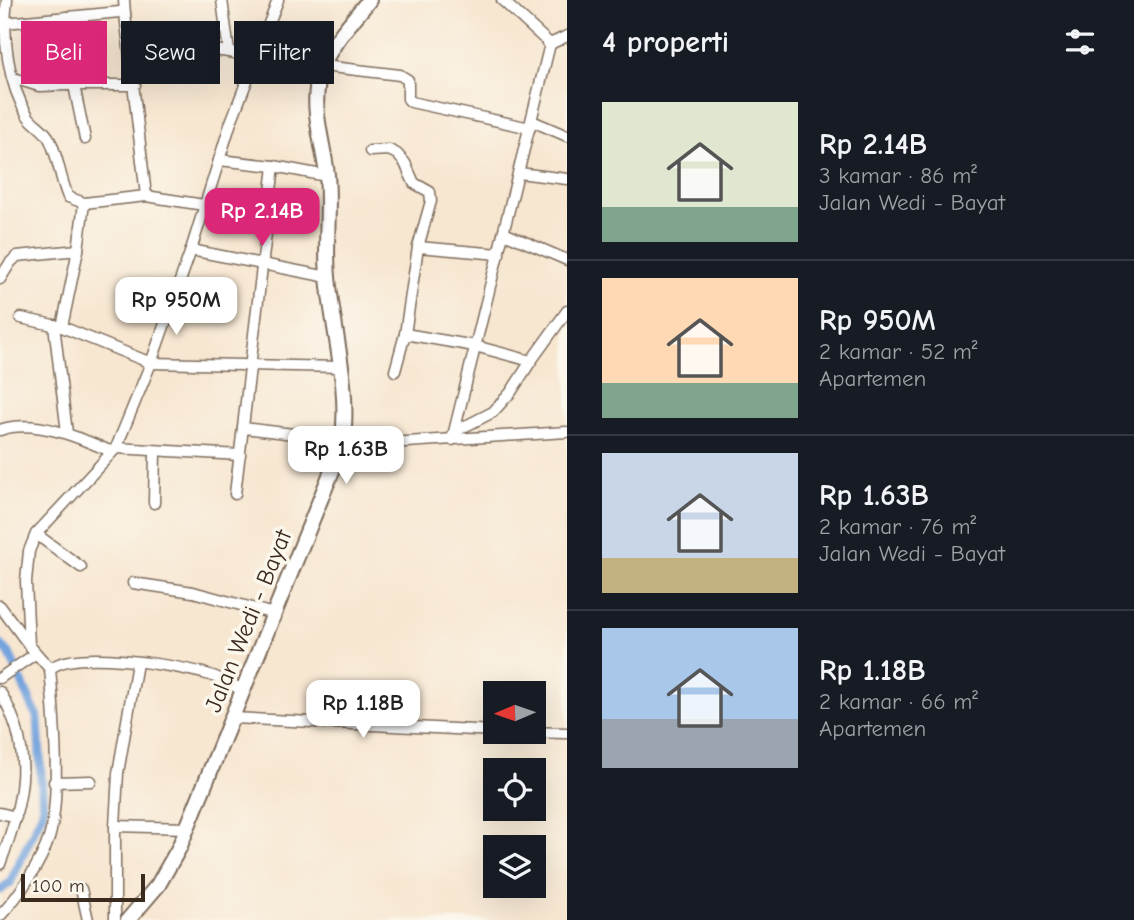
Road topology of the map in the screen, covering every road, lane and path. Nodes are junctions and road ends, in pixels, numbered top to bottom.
1 (7, 0) edge
2 (124, 0) edge
3 (222, 0) edge
4 (278, 0) edge
5 (369, 0) edge
6 (502, 0) edge
7 (125, 14) junction
8 (66, 17) junction
9 (3, 20) edge
10 (126, 21) edge
11 (270, 21) edge
12 (567, 36) edge
13 (550, 44) junction
14 (334, 46) edge
15 (220, 51) edge
16 (229, 52) junction
17 (234, 53) edge
18 (334, 70) edge
19 (13, 78) junction
20 (246, 84) edge
21 (319, 84) edge
22 (71, 85) junction
23 (135, 85) joint
24 (531, 125) junction
25 (567, 136) edge
26 (85, 139) dead end
27 (370, 151) dead end
28 (219, 160) junction
29 (274, 166) junction
30 (519, 173) junction
31 (327, 176) junction
32 (567, 179) edge
33 (146, 196) junction
34 (84, 203) junction
35 (204, 205) junction
36 (504, 233) junction
37 (418, 247) junction
38 (78, 250) junction
39 (191, 250) junction
40 (499, 254) junction
41 (567, 260) edge
42 (263, 264) junction
43 (328, 277) junction
44 (0, 279) edge
45 (567, 311) edge
46 (21, 318) dead end
47 (58, 326) junction
48 (405, 334) junction
49 (475, 346) junction
50 (531, 361) junction
51 (151, 363) junction
52 (252, 364) junction
53 (341, 367) junction
54 (395, 371) dead end
55 (244, 428) junction
56 (0, 430) edge
57 (567, 432) edge
58 (67, 433) junction
59 (453, 436) junction
60 (342, 443) junction
61 (114, 450) junction
62 (155, 452) junction
63 (240, 455) junction
64 (235, 494) dead end
65 (154, 503) dead end
66 (36, 534) junction
67 (81, 567) dead end
68 (133, 583) dead end
69 (1, 609) edge
70 (274, 614) junction
71 (32, 652) junction
72 (137, 663) junction
73 (50, 669) junction
74 (0, 678) edge
75 (243, 690) junction
76 (0, 692) edge
77 (233, 718) junction
78 (483, 730) edge
79 (546, 733) edge
80 (567, 733) edge
81 (54, 782) junction
82 (91, 782) dead end
83 (0, 813) edge
84 (16, 817) junction
85 (115, 826) junction
86 (187, 828) junction
87 (0, 864) edge
88 (81, 889) dead end
89 (0, 916) edge
90 (88, 920) edge
91 (115, 920) edge
92 (128, 920) edge

1 - 9 street
2 - 7 street
3 - 16 street
4 - 11 street
5 - 14 main road, Jalan Wedi - Bayat
6 - 13 street
7 - 8 street
7 - 10 street
8 - 9 street
8 - 22 street
9 - 19 street
12 - 13 street
13 - 24 street
15 - 16 street
16 - 17 street
18 - 24 street
19 - 22 street
19 - 34 street
20 - 28 street
21 - 31 main road, Jalan Wedi - Bayat
22 - 23 street
22 - 26 street
23 - 33 street
24 - 25 street
24 - 30 street
27 - 37 street
28 - 29 street
28 - 35 street
29 - 31 street
29 - 42 street
30 - 32 street
30 - 36 street
31 - 43 main road, Jalan Wedi - Bayat
33 - 34 street
33 - 35 street
34 - 38 street
35 - 39 street
36 - 40 street
36 - 41 street
37 - 40 street
37 - 48 street
38 - 44 street
38 - 47 street
39 - 42 street
39 - 51 street
40 - 49 street
42 - 43 street
42 - 52 street
43 - 53 main road, Jalan Wedi - Bayat
45 - 50 street
46 - 47 street
47 - 51 street
47 - 58 street
48 - 49 street
48 - 54 street
49 - 50 street
49 - 59 street
50 - 59 street
51 - 52 street
51 - 61 street
52 - 53 street
52 - 55 street
53 - 60 main road, Jalan Wedi - Bayat
55 - 60 street
55 - 63 street
56 - 58 street
57 - 59 street
58 - 61 street
59 - 60 street
60 - 70 main road, Jalan Wedi - Bayat
61 - 62 street
61 - 66 street
62 - 63 street
62 - 65 street
63 - 64 street
66 - 67 street
66 - 71 street
68 - 70 street
69 - 71 street
70 - 75 main road, Jalan Wedi - Bayat
71 - 73 street
71 - 74 street
72 - 73 street
72 - 75 street
72 - 85 street
73 - 81 street
75 - 77 main road, Jalan Wedi - Bayat
76 - 84 street
77 - 78 street
77 - 86 main road, Jalan Wedi - Bayat
79 - 80 street
81 - 82 street
81 - 89 street
83 - 84 street
84 - 87 street
85 - 86 street
85 - 91 street
86 - 92 main road, Jalan Wedi - Bayat
88 - 90 street

